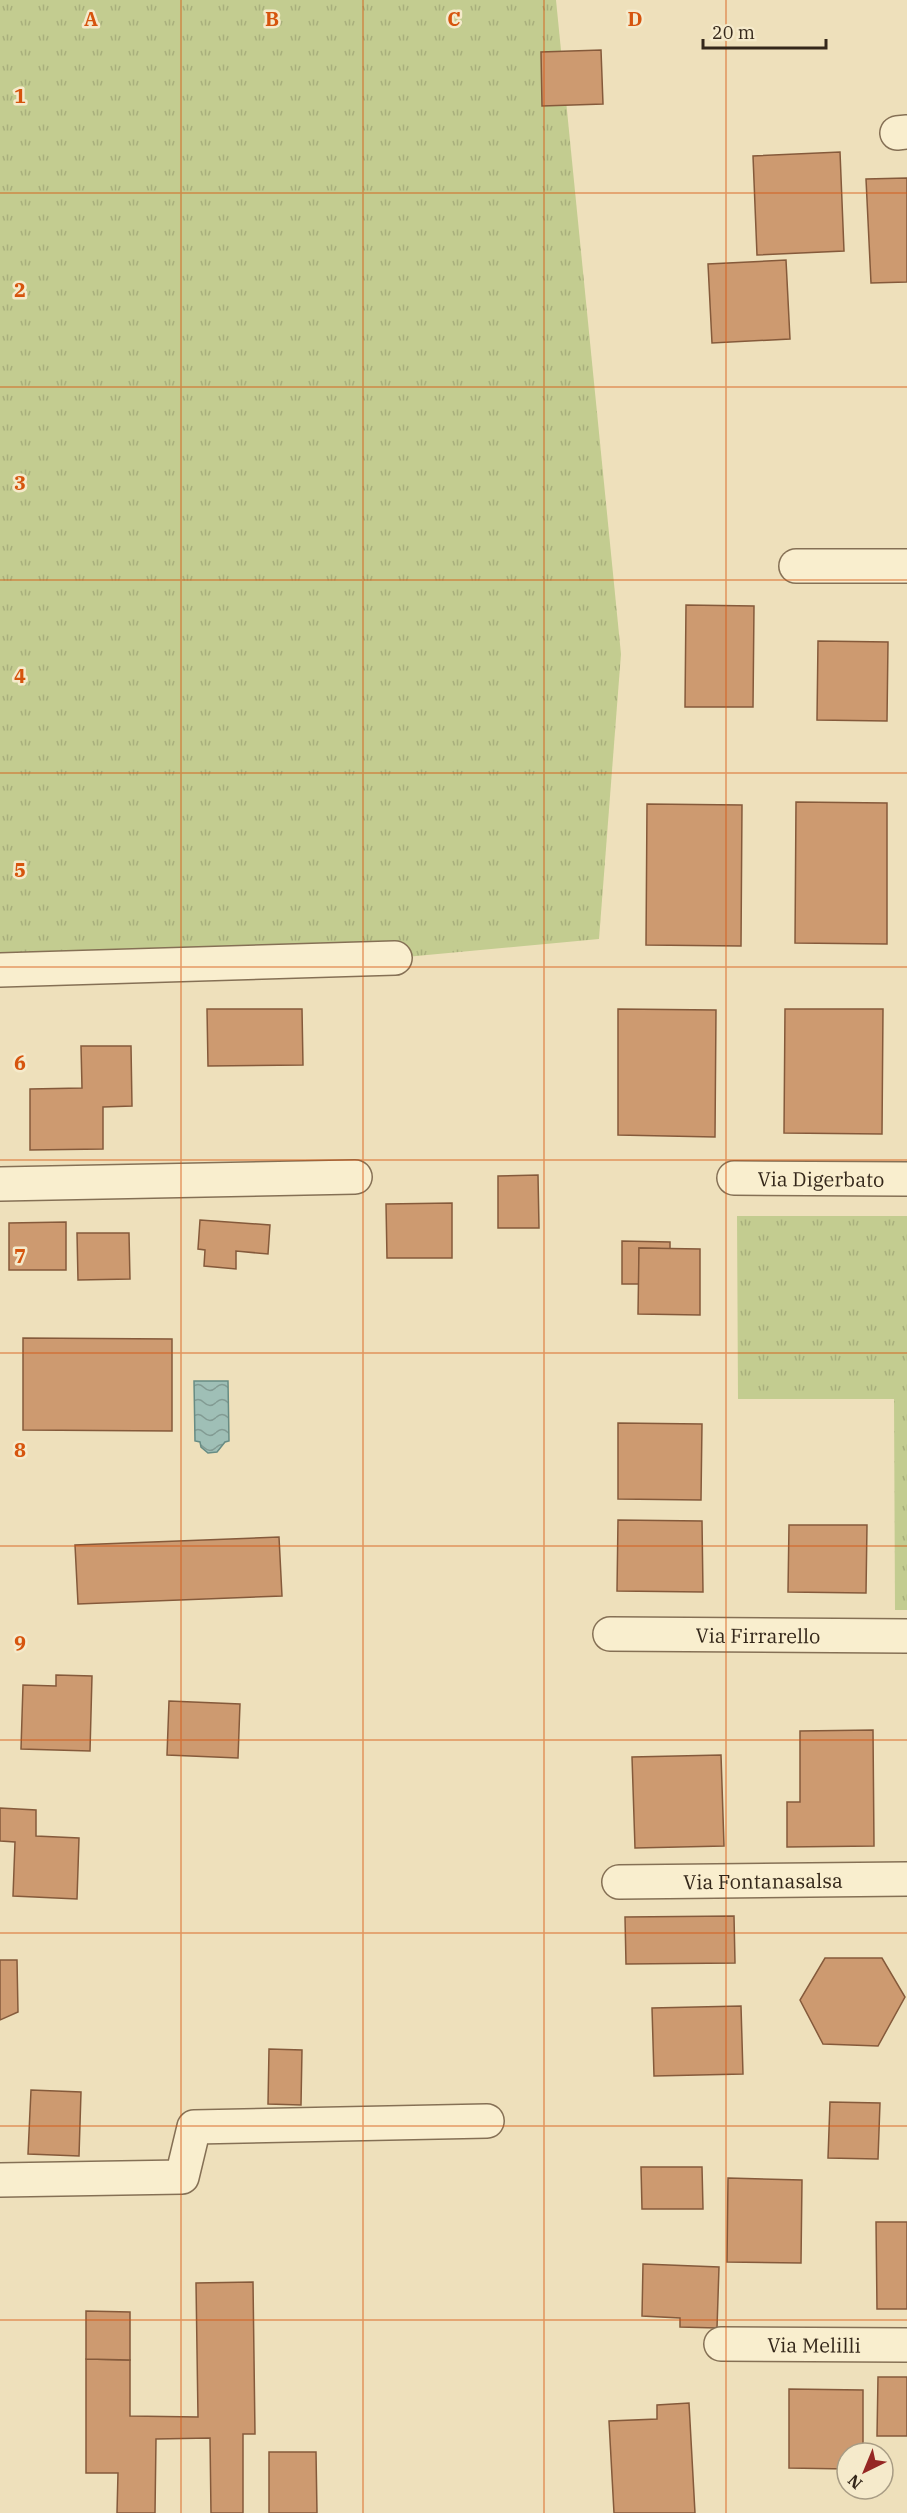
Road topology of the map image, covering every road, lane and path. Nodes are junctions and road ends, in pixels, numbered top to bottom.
1 (796, 566) dead end
2 (907, 566) edge
3 (395, 958) dead end
4 (0, 970) edge
5 (355, 1177) dead end
6 (734, 1178) dead end
7 (907, 1179) edge
8 (0, 1184) edge
9 (610, 1634) dead end
10 (907, 1636) edge
11 (907, 1879) edge
12 (619, 1882) dead end
13 (487, 2121) dead end
14 (0, 2180) edge
15 (721, 2344) dead end
16 (907, 2345) edge

1 - 2 lane
3 - 4 lane
5 - 8 lane
6 - 7 lane, Via Digerbato
9 - 10 lane, Via Firrarello
11 - 12 lane, Via Fontanasalsa
13 - 14 lane
15 - 16 lane, Via Melilli

